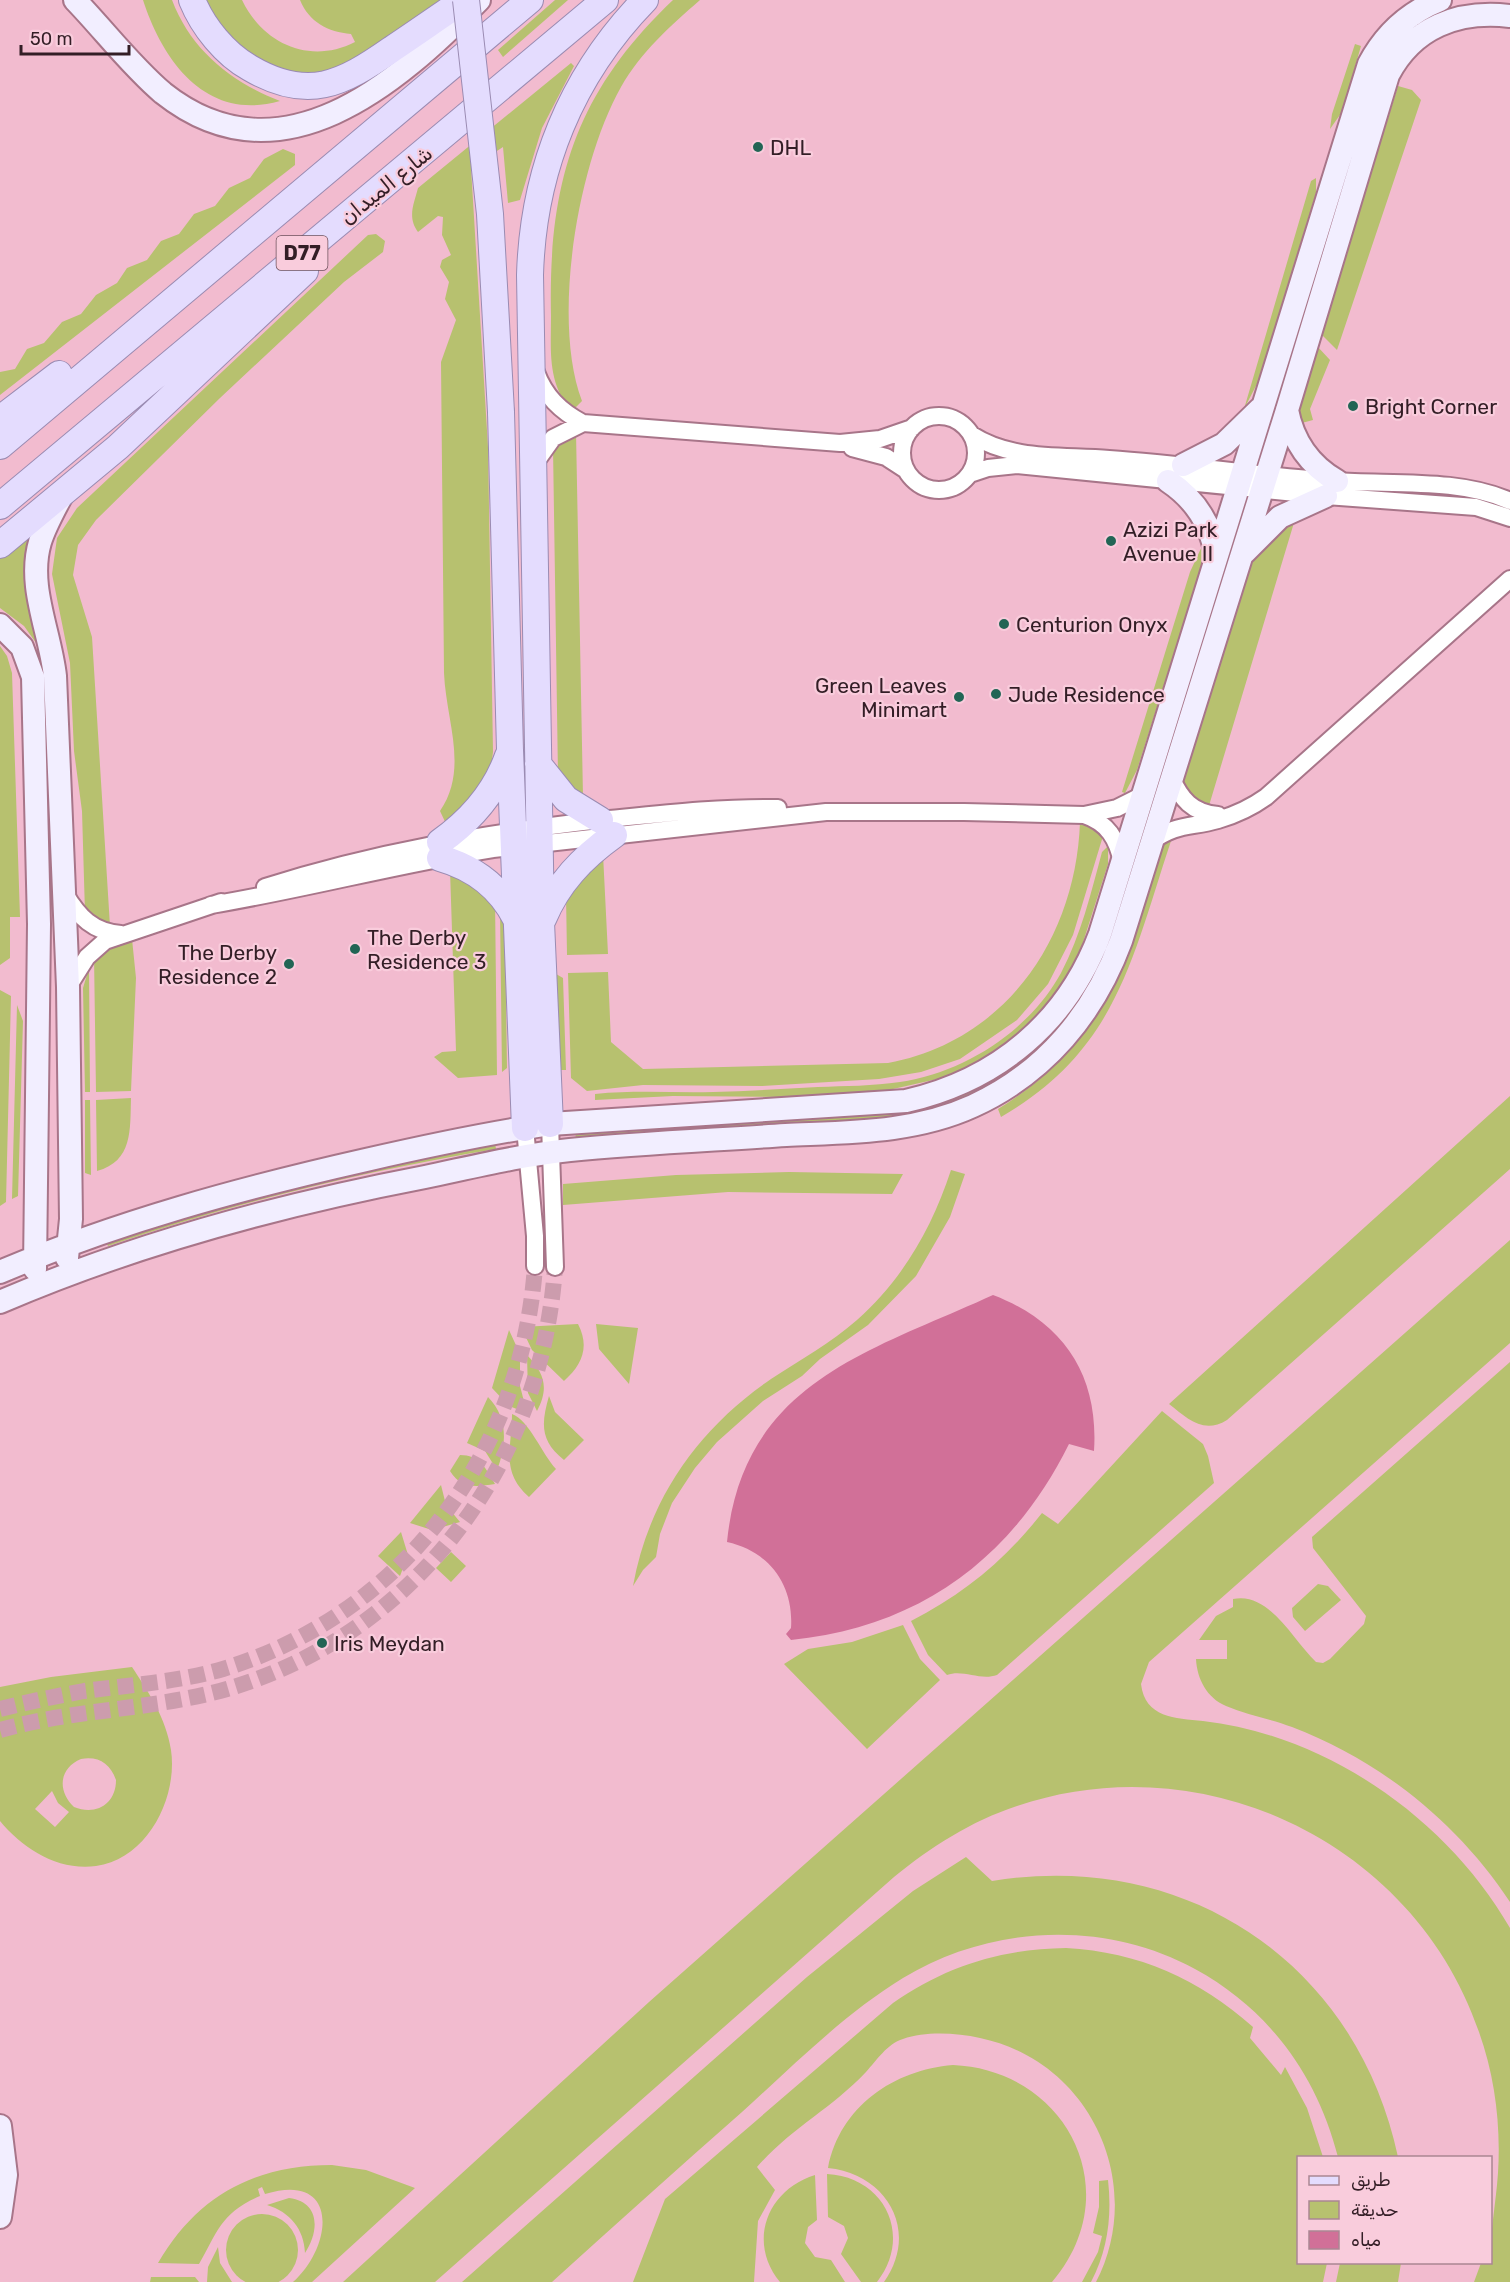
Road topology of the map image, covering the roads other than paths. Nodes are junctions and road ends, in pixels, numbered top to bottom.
1 (75, 0) edge
2 (465, 0) edge
3 (479, 0) edge
4 (530, 0) edge
5 (605, 0) edge
6 (645, 0) edge
7 (1440, 0) edge
8 (194, 4) edge
9 (1510, 16) edge
10 (1400, 38) junction
11 (439, 141) junction
12 (188, 288) junction
13 (532, 360) junction
14 (1263, 406) junction
15 (1287, 410) junction
16 (0, 419) edge
17 (583, 423) junction
18 (912, 428) junction
19 (972, 435) junction
20 (840, 443) junction
21 (0, 446) edge
22 (533, 466) junction
23 (906, 470) junction
24 (1176, 473) junction
25 (970, 474) junction
26 (1240, 480) junction
27 (1264, 482) junction
28 (1332, 489) junction
29 (64, 491) junction
30 (1510, 501) edge
31 (0, 506) edge
32 (1510, 518) edge
33 (0, 545) edge
34 (1216, 556) junction
35 (1239, 560) junction
36 (1510, 579) edge
37 (0, 625) edge
38 (510, 750) junction
39 (538, 764) junction
40 (1171, 777) junction
41 (1143, 795) junction
42 (1084, 815) junction
43 (1228, 816) junction
44 (607, 828) junction
45 (540, 835) junction
46 (514, 838) junction
47 (1151, 842) junction
48 (440, 850) junction
49 (1122, 862) junction
50 (65, 893) junction
51 (529, 921) junction
52 (122, 934) junction
53 (68, 987) junction
54 (550, 1124) junction
55 (525, 1128) junction
56 (539, 1155) junction
57 (69, 1244) junction
58 (35, 1257) junction
59 (535, 1266) tunnel mouth
60 (555, 1267) tunnel mouth
61 (0, 1272) edge
62 (66, 1275) junction
63 (34, 1288) junction
64 (0, 1302) edge
65 (0, 2126) edge
66 (0, 2217) edge

1 - 3 street
2 - 8 main road
2 - 38 main road, bridge
4 - 12 main road, D77
5 - 11 main road, شارع الميدان / D77
6 - 13 main road
7 - 10 street
9 - 10 street
10 - 14 street
10 - 15 street
11 - 29 main road
11 - 31 main road, شارع الميدان / D77
12 - 16 main road
12 - 21 main road, D77
13 - 17 street
13 - 22 main road
14 - 24 street
14 - 26 street
15 - 27 street
15 - 28 street
17 - 20 street
17 - 22 street
18 - 19 street
18 - 20 street
18 - 23 street
19 - 24 street
19 - 25 street
20 - 23 street
22 - 39 main road
23 - 25 street
24 - 25 street
24 - 26 street
24 - 34 street
26 - 27 street
26 - 34 street
27 - 28 street
27 - 35 street
28 - 30 street
28 - 32 street
28 - 35 street
29 - 33 main road
29 - 50 street
34 - 41 street
35 - 40 street
36 - 43 street
37 - 58 street
38 - 46 main road
38 - 48 main road
39 - 44 main road
39 - 45 main road
40 - 43 street
40 - 47 street
41 - 42 street
41 - 49 street
42 - 44 street
42 - 49 street
43 - 47 street
44 - 45 street
44 - 51 main road
45 - 46 street
45 - 51 main road
46 - 48 street
46 - 51 main road
47 - 56 street
48 - 51 main road
48 - 52 street
49 - 54 street
50 - 52 street
50 - 53 street
51 - 54 main road
51 - 55 main road
52 - 53 street
53 - 57 street
54 - 55 street
54 - 56 street
55 - 56 street
55 - 57 street
56 - 59 street
56 - 60 street
56 - 62 street
57 - 58 street
57 - 62 street
58 - 61 street
58 - 63 street
62 - 63 street
63 - 64 street
65 - 66 street

